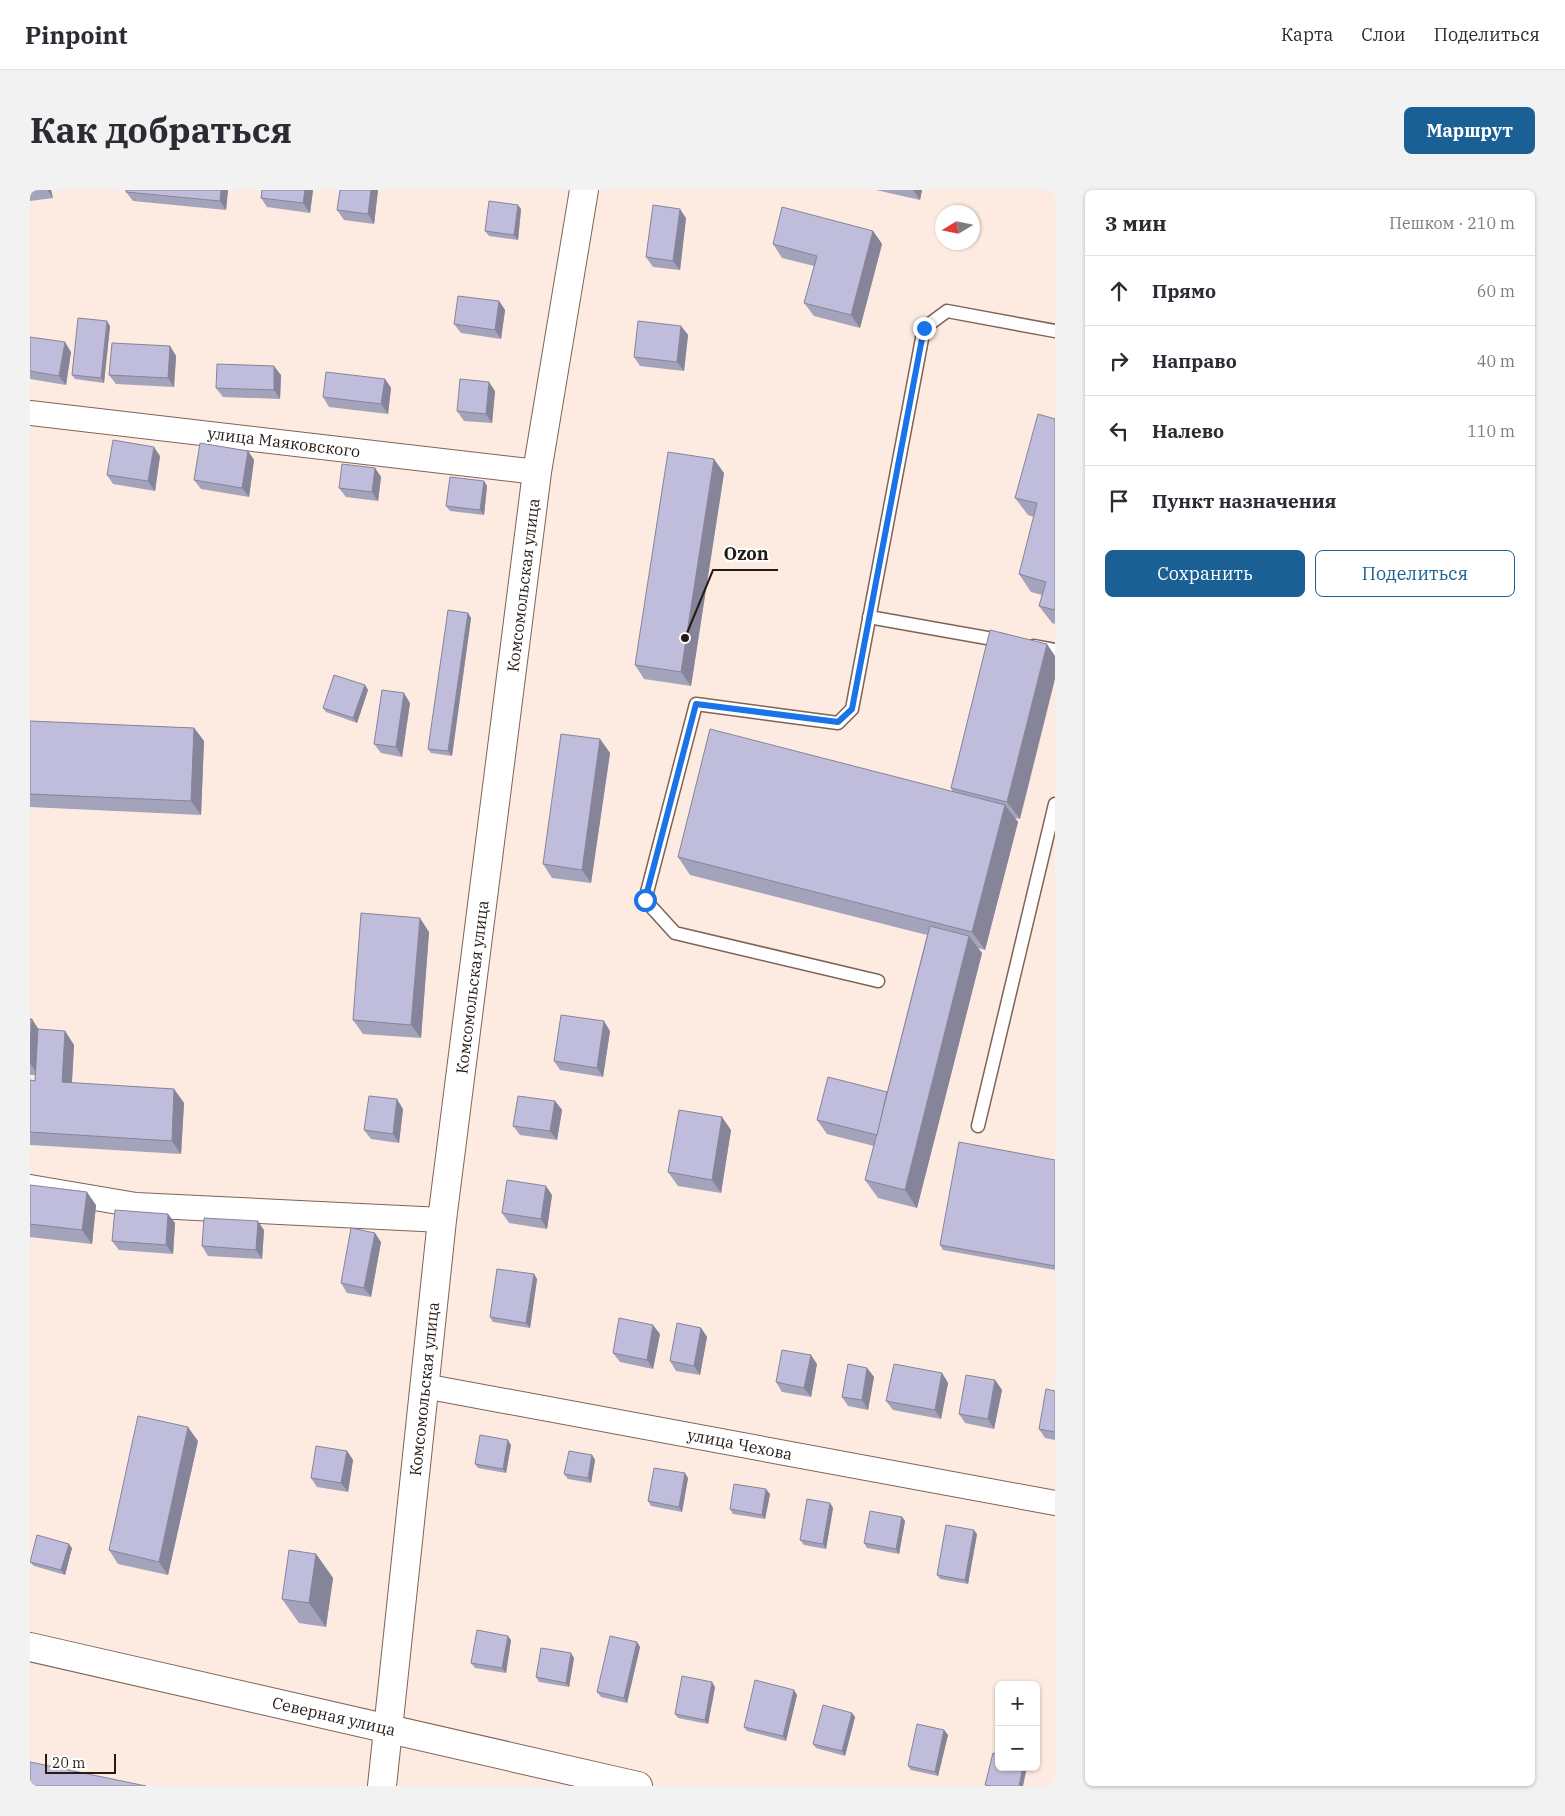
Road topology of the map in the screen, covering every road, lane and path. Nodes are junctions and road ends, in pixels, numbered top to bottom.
1 (584, 190) edge
2 (1055, 331) edge
3 (30, 412) edge
4 (537, 472) junction
5 (869, 617) junction
6 (1055, 650) edge
7 (1055, 804) edge
8 (878, 981) dead end
9 (978, 1126) dead end
10 (30, 1187) edge
11 (442, 1220) junction
12 (424, 1386) junction
13 (1055, 1503) edge
14 (30, 1648) edge
15 (390, 1728) junction
16 (382, 1786) edge
17 (638, 1786) edge

1 - 4 street, Комсомольская улица
2 - 5 lane
3 - 4 street, улица Маяковского
4 - 11 street, Комсомольская улица
5 - 6 lane
5 - 8 lane
7 - 9 lane
10 - 11 street
11 - 12 street, Комсомольская улица
12 - 13 street, улица Чехова
12 - 15 street, Комсомольская улица
14 - 15 street, Северная улица
15 - 16 street, Комсомольская улица
15 - 17 street, Северная улица

